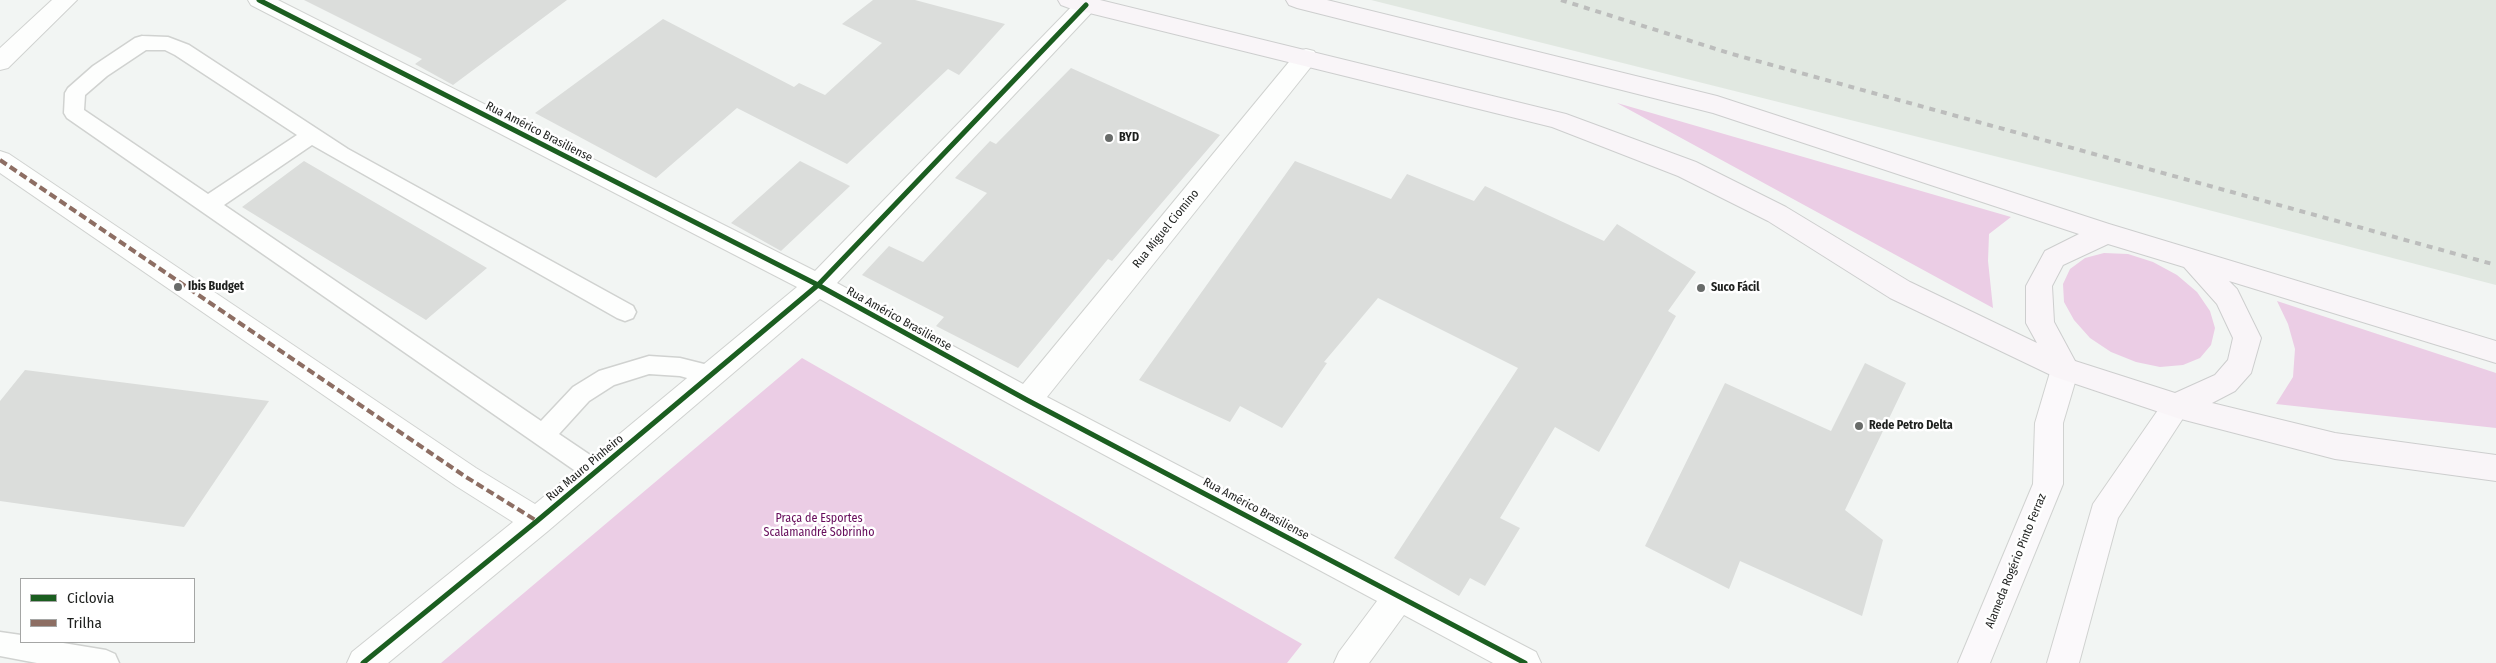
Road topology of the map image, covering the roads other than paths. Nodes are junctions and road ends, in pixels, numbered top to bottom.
1 (66, 0) edge
2 (259, 0) edge
3 (1297, 0) edge
4 (1077, 2) edge
5 (1306, 57) junction
6 (0, 62) edge
7 (312, 135) junction
8 (0, 160) edge
9 (208, 206) junction
10 (2106, 232) junction
11 (2194, 261) junction
12 (818, 286) junction
13 (625, 312) dead end
14 (2496, 352) edge
15 (2065, 369) junction
16 (712, 375) junction
17 (1027, 400) junction
18 (2177, 406) junction
19 (542, 436) junction
20 (2496, 468) edge
21 (596, 472) junction
22 (537, 521) junction
23 (1400, 596) junction
24 (0, 644) edge
25 (106, 663) edge
26 (363, 663) edge
27 (1350, 663) edge
28 (1525, 663) edge
29 (1974, 663) edge
30 (2062, 663) edge

1 - 6 street
2 - 12 street, Rua Américo Brasiliense
3 - 10 main road
4 - 5 main road
4 - 12 street, Rua Mauro Pinheiro
5 - 15 main road
5 - 17 street, Rua Miguel Ciomino
7 - 9 lane
7 - 9 lane
7 - 13 lane
8 - 22 street
9 - 19 lane
10 - 11 main road
10 - 15 main road
11 - 14 main road
11 - 18 main road
12 - 16 street, Rua Mauro Pinheiro
12 - 17 street, Rua Américo Brasiliense
15 - 18 main road
15 - 29 street, Alameda Rogério Pinto Ferraz
16 - 19 lane
16 - 21 street, Rua Mauro Pinheiro
17 - 23 street, Rua Américo Brasiliense
18 - 20 main road
18 - 30 street
19 - 21 lane
21 - 22 street, Rua Mauro Pinheiro
22 - 26 street, Rua Mauro Pinheiro
23 - 27 street
23 - 28 street, Rua Américo Brasiliense
24 - 25 lane

